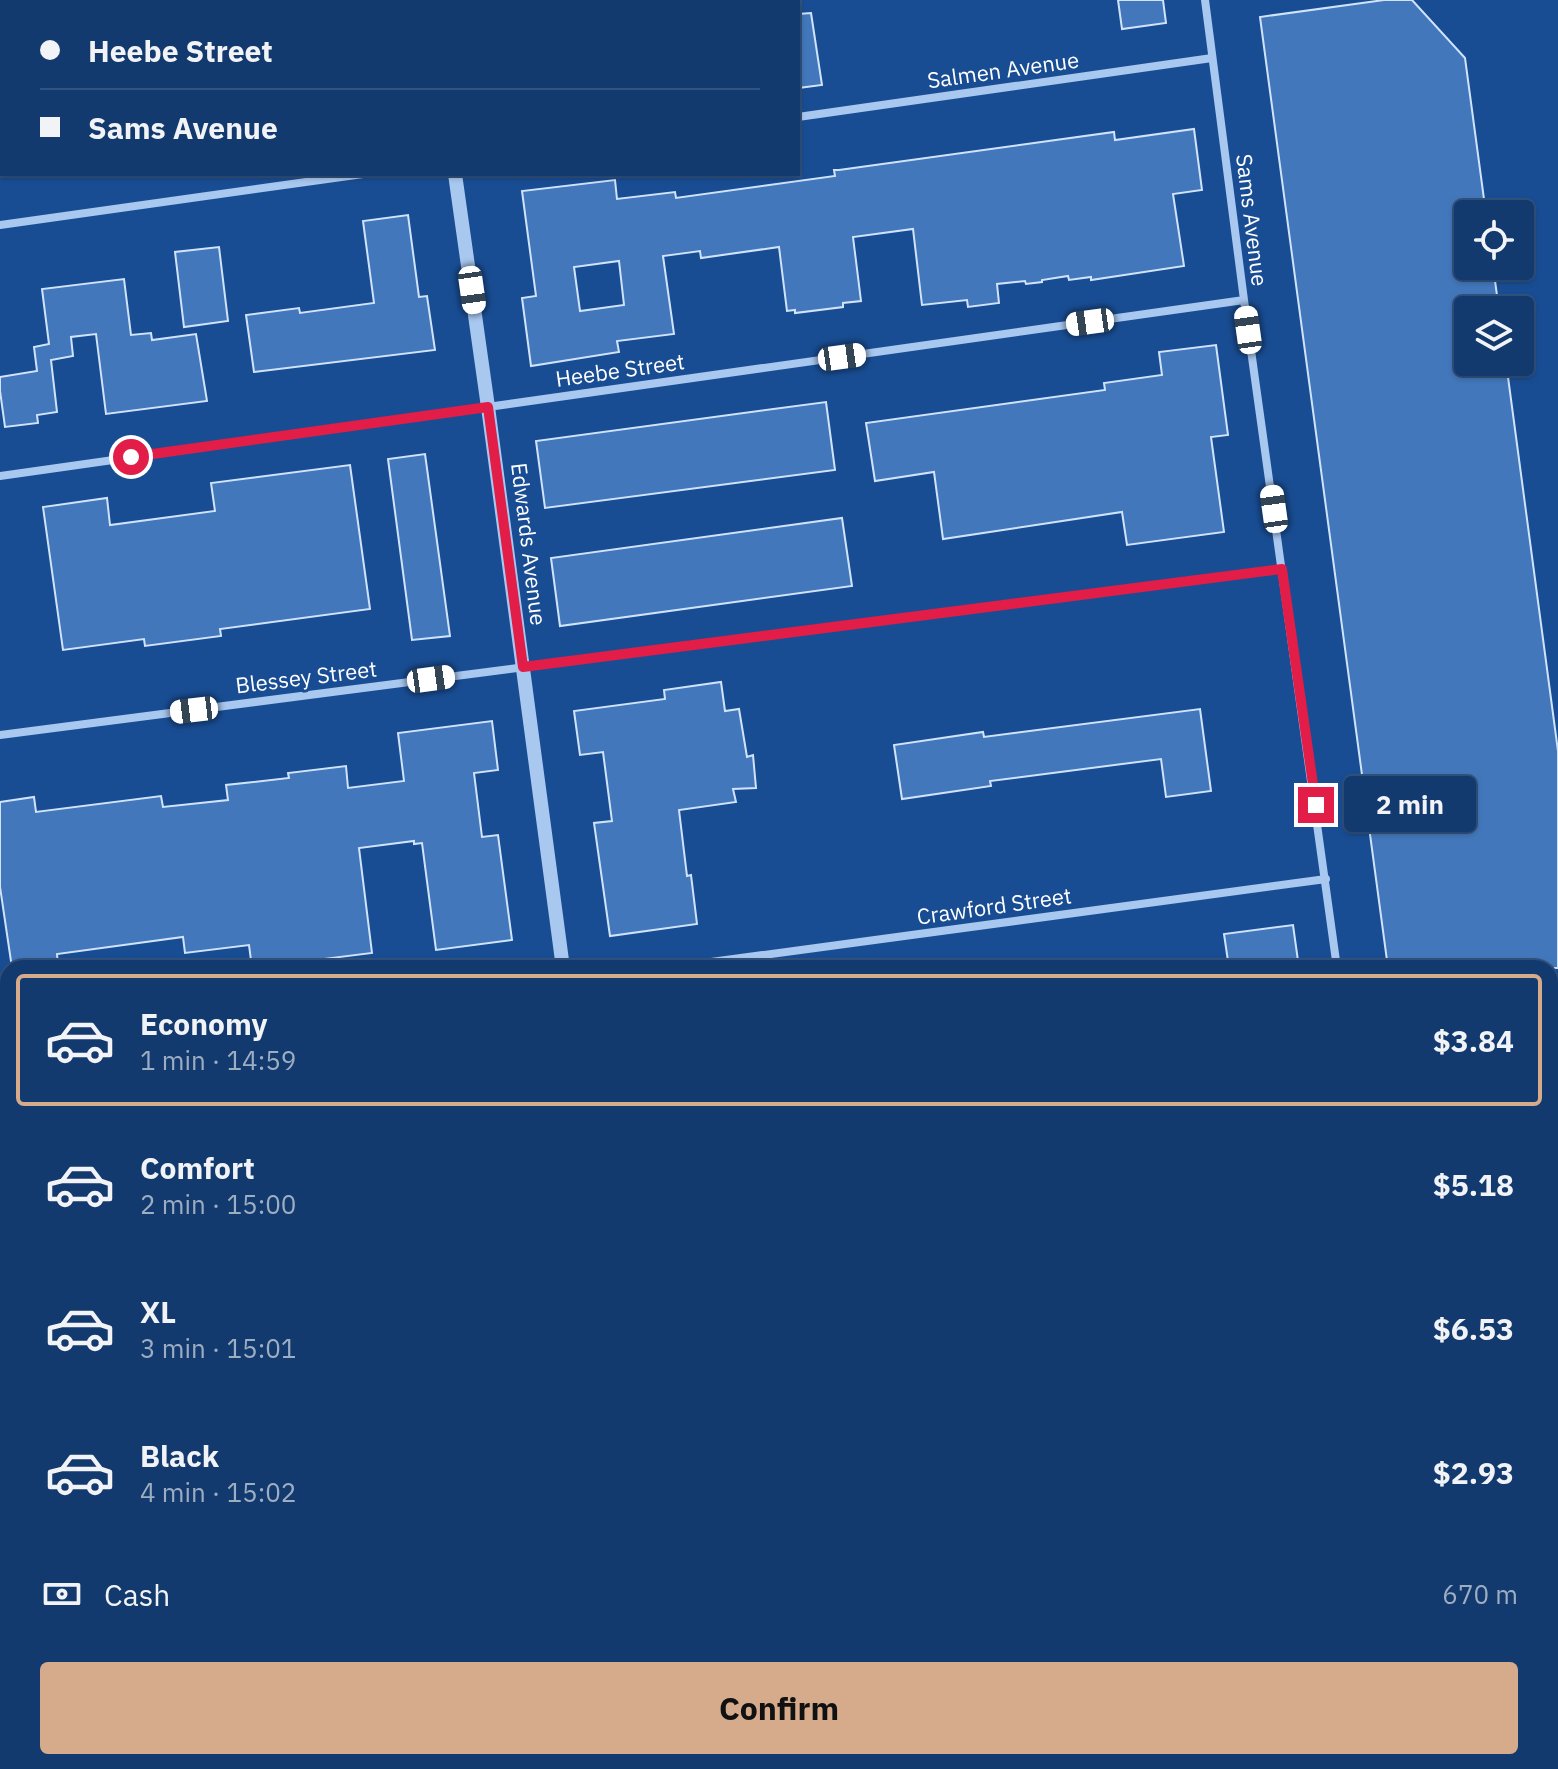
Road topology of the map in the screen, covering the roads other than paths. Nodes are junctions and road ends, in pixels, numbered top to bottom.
1 (1205, 0) edge
2 (1212, 58) junction
3 (800, 117) edge
4 (349, 176) edge
5 (455, 176) edge
6 (0, 225) edge
7 (1244, 300) junction
8 (488, 407) junction
9 (0, 476) edge
10 (1282, 569) junction
11 (523, 667) junction
12 (0, 735) edge
13 (1326, 879) junction
14 (562, 960) edge
15 (726, 960) edge
16 (1336, 960) edge

1 - 2 street, Sams Avenue
2 - 3 street, Salmen Avenue
2 - 7 street, Sams Avenue
4 - 6 street
5 - 8 street, Edwards Avenue
7 - 8 street, Heebe Street
7 - 10 street, Sams Avenue
8 - 9 street, Heebe Street
8 - 11 street, Edwards Avenue
10 - 11 street, Blessey Street
10 - 13 street, Sams Avenue
11 - 12 street, Blessey Street
11 - 14 street, Edwards Avenue
13 - 15 street, Crawford Street
13 - 16 street, Sams Avenue

